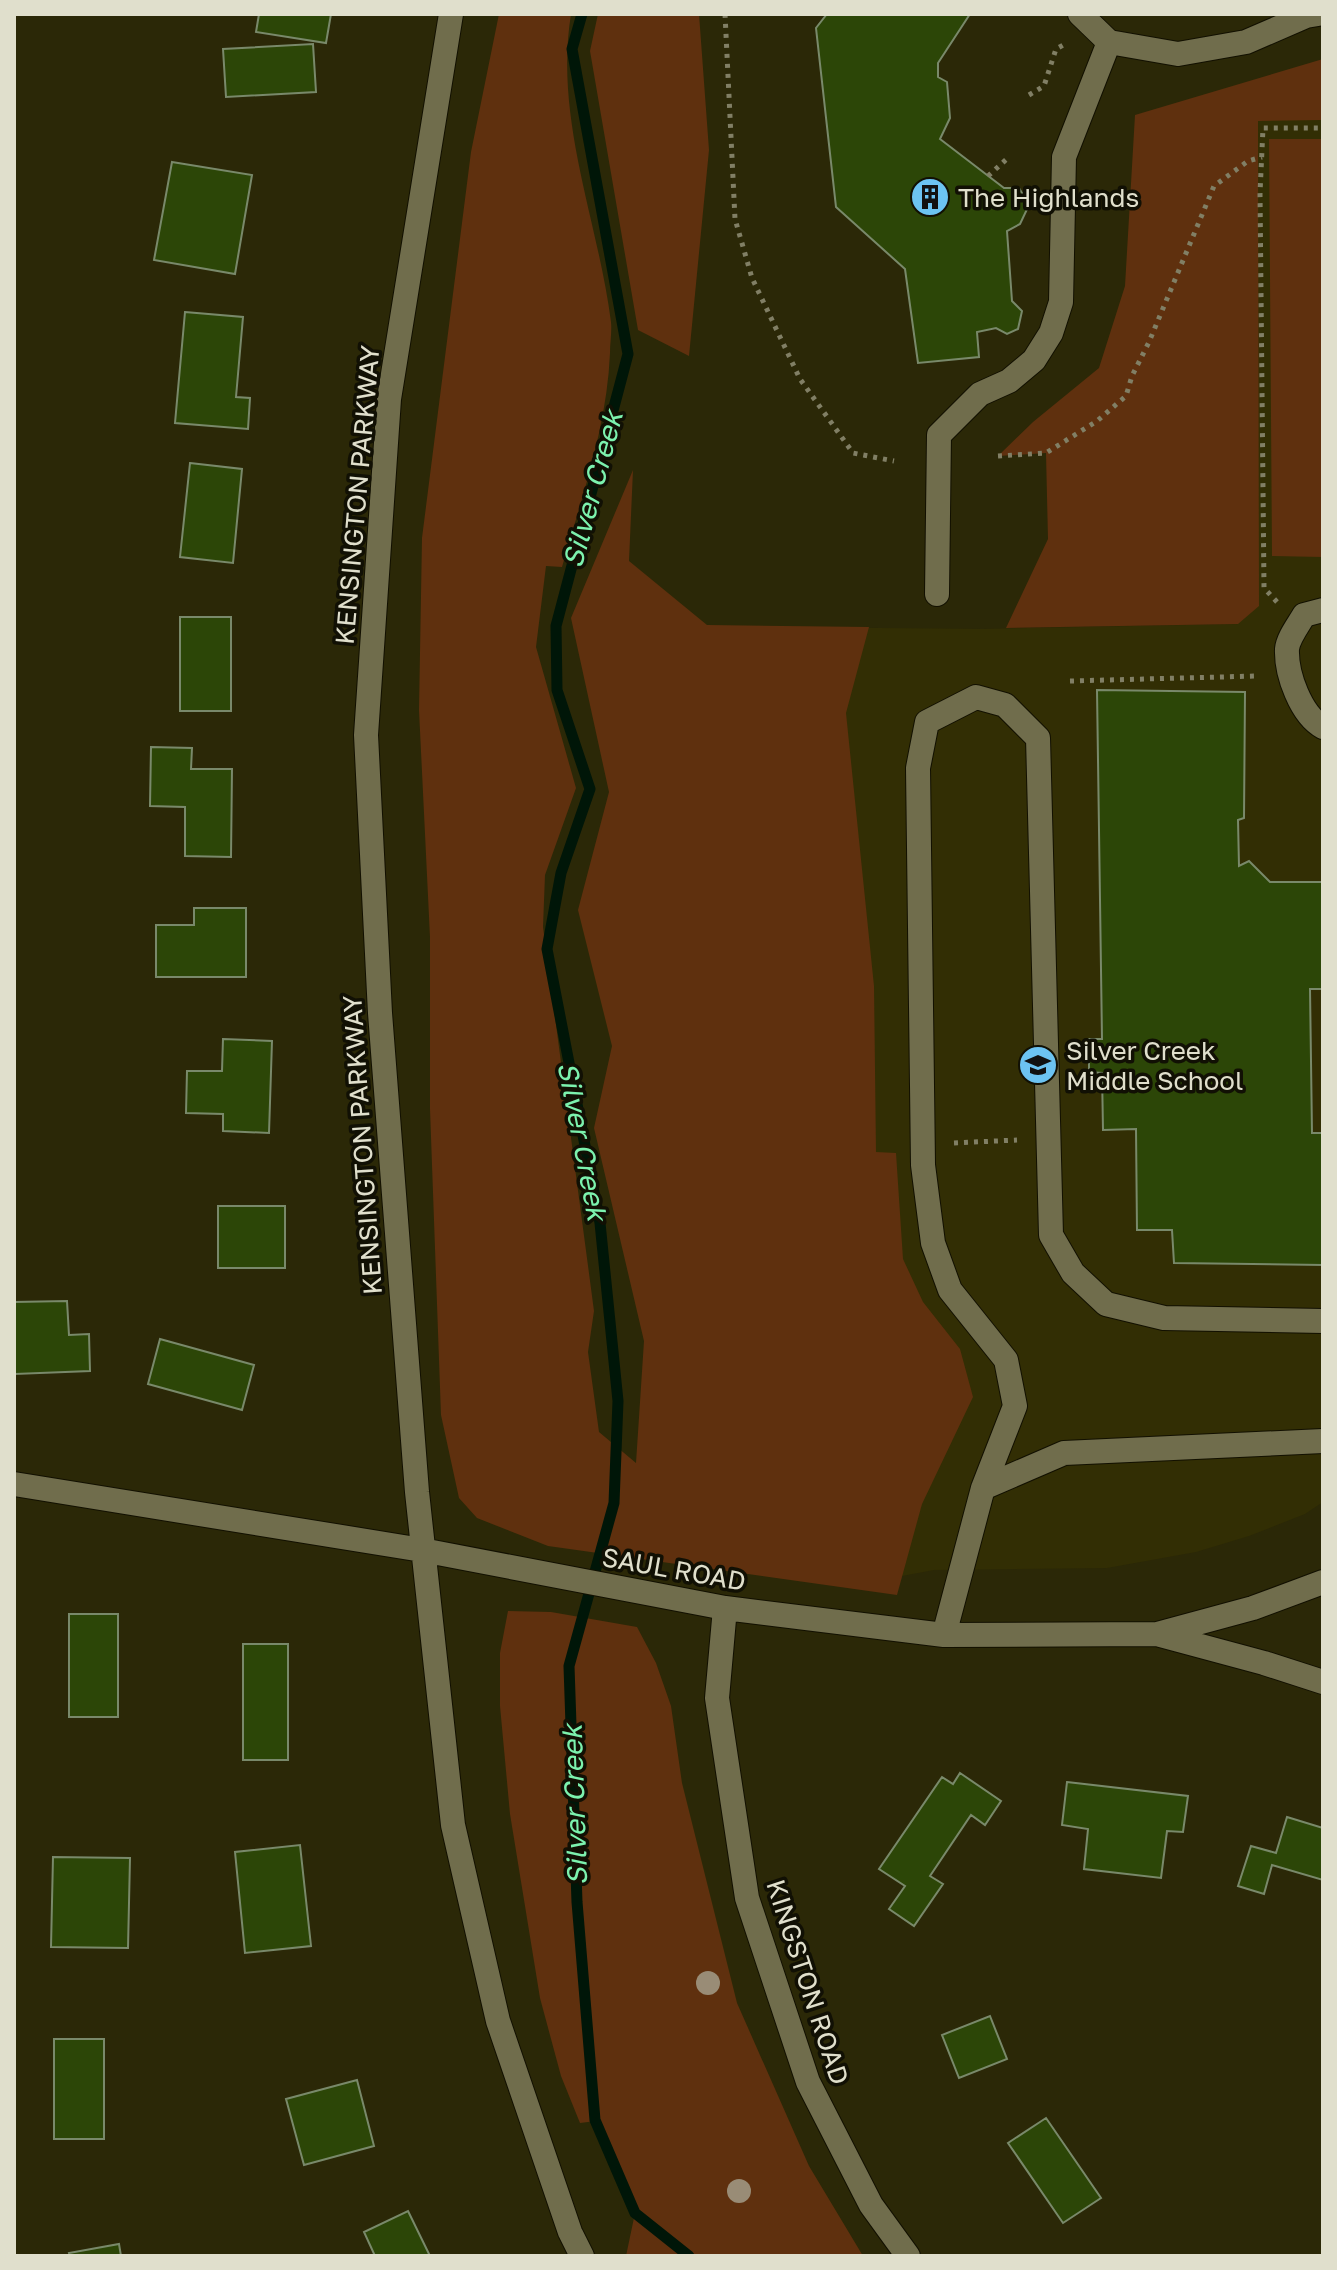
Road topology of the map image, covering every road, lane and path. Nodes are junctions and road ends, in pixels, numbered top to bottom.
1 (451, 14) edge
2 (725, 14) edge
3 (1080, 14) edge
4 (1318, 14) edge
5 (1068, 42) dead end
6 (1109, 42) junction
7 (1029, 95) dead end
8 (1323, 128) edge
9 (1010, 156) dead end
10 (1262, 157) junction
11 (988, 176) dead end
12 (998, 456) dead end
13 (894, 461) dead end
14 (937, 594) dead end
15 (1277, 602) dead end
16 (1323, 610) edge
17 (1257, 676) dead end
18 (1070, 681) dead end
19 (1323, 727) edge
20 (1017, 1140) dead end
21 (947, 1143) dead end
22 (1323, 1321) edge
23 (1323, 1441) edge
24 (14, 1484) edge
25 (983, 1488) junction
26 (422, 1550) junction
27 (1323, 1582) edge
28 (725, 1608) junction
29 (1157, 1634) junction
30 (944, 1635) junction
31 (1323, 1682) edge
32 (582, 2256) edge
33 (908, 2256) edge

1 - 26 street, KENSINGTON PARKWAY
2 - 13 path
3 - 6 street
4 - 6 street
5 - 7 path
6 - 14 street
8 - 10 path
9 - 11 path
10 - 12 path
10 - 15 path
16 - 19 street
17 - 18 path
20 - 21 path
22 - 25 street
23 - 25 street
24 - 26 street, SAUL ROAD
25 - 30 street
26 - 28 street, SAUL ROAD
26 - 32 street, KENSINGTON PARKWAY
27 - 29 street, SAUL ROAD
28 - 30 street, SAUL ROAD
28 - 33 street, KINGSTON ROAD
29 - 30 street, SAUL ROAD
29 - 31 street

